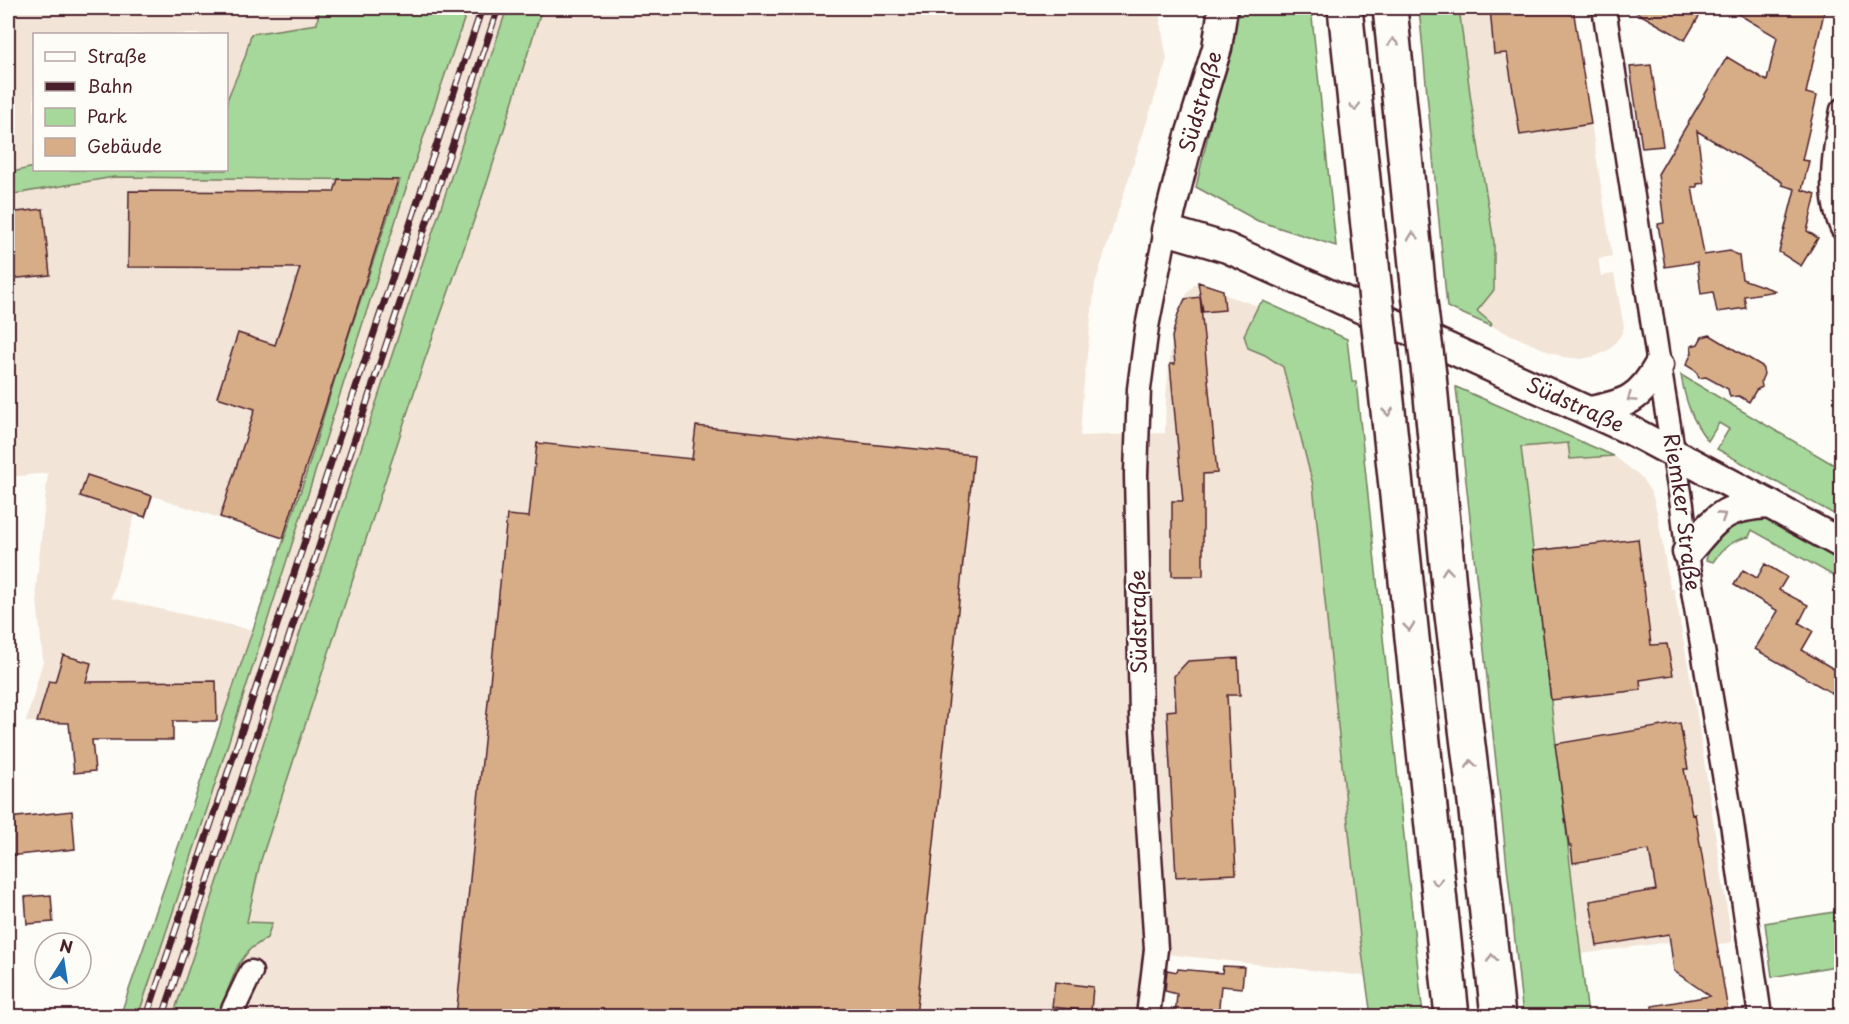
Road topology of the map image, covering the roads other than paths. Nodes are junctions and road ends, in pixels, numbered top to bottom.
1 (1223, 8) edge
2 (1345, 8) edge
3 (1390, 8) edge
4 (1604, 8) edge
5 (1842, 110) edge
6 (1842, 228) edge
7 (1166, 230) junction
8 (1659, 364) junction
9 (1590, 411) junction
10 (1674, 452) junction
11 (1769, 504) junction
12 (1842, 544) edge
13 (1687, 552) junction
14 (251, 972) dead end
15 (230, 1017) edge
16 (1148, 1017) edge
17 (1452, 1017) edge
18 (1498, 1017) edge
19 (1760, 1017) edge

1 - 7 street, Südstraße
2 -> 17 highway, bridge
18 -> 3 highway, bridge
4 - 8 street, Riemker Straße
5 - 6 street
7 - 9 street, Südstraße
7 - 16 street, Südstraße
8 -> 9 street
8 - 10 street, Riemker Straße
9 - 10 street, Südstraße
10 - 11 street, Südstraße
10 - 13 street, Riemker Straße
11 - 12 street, Südstraße
13 -> 11 street
13 - 19 street, Riemker Straße
14 - 15 street

